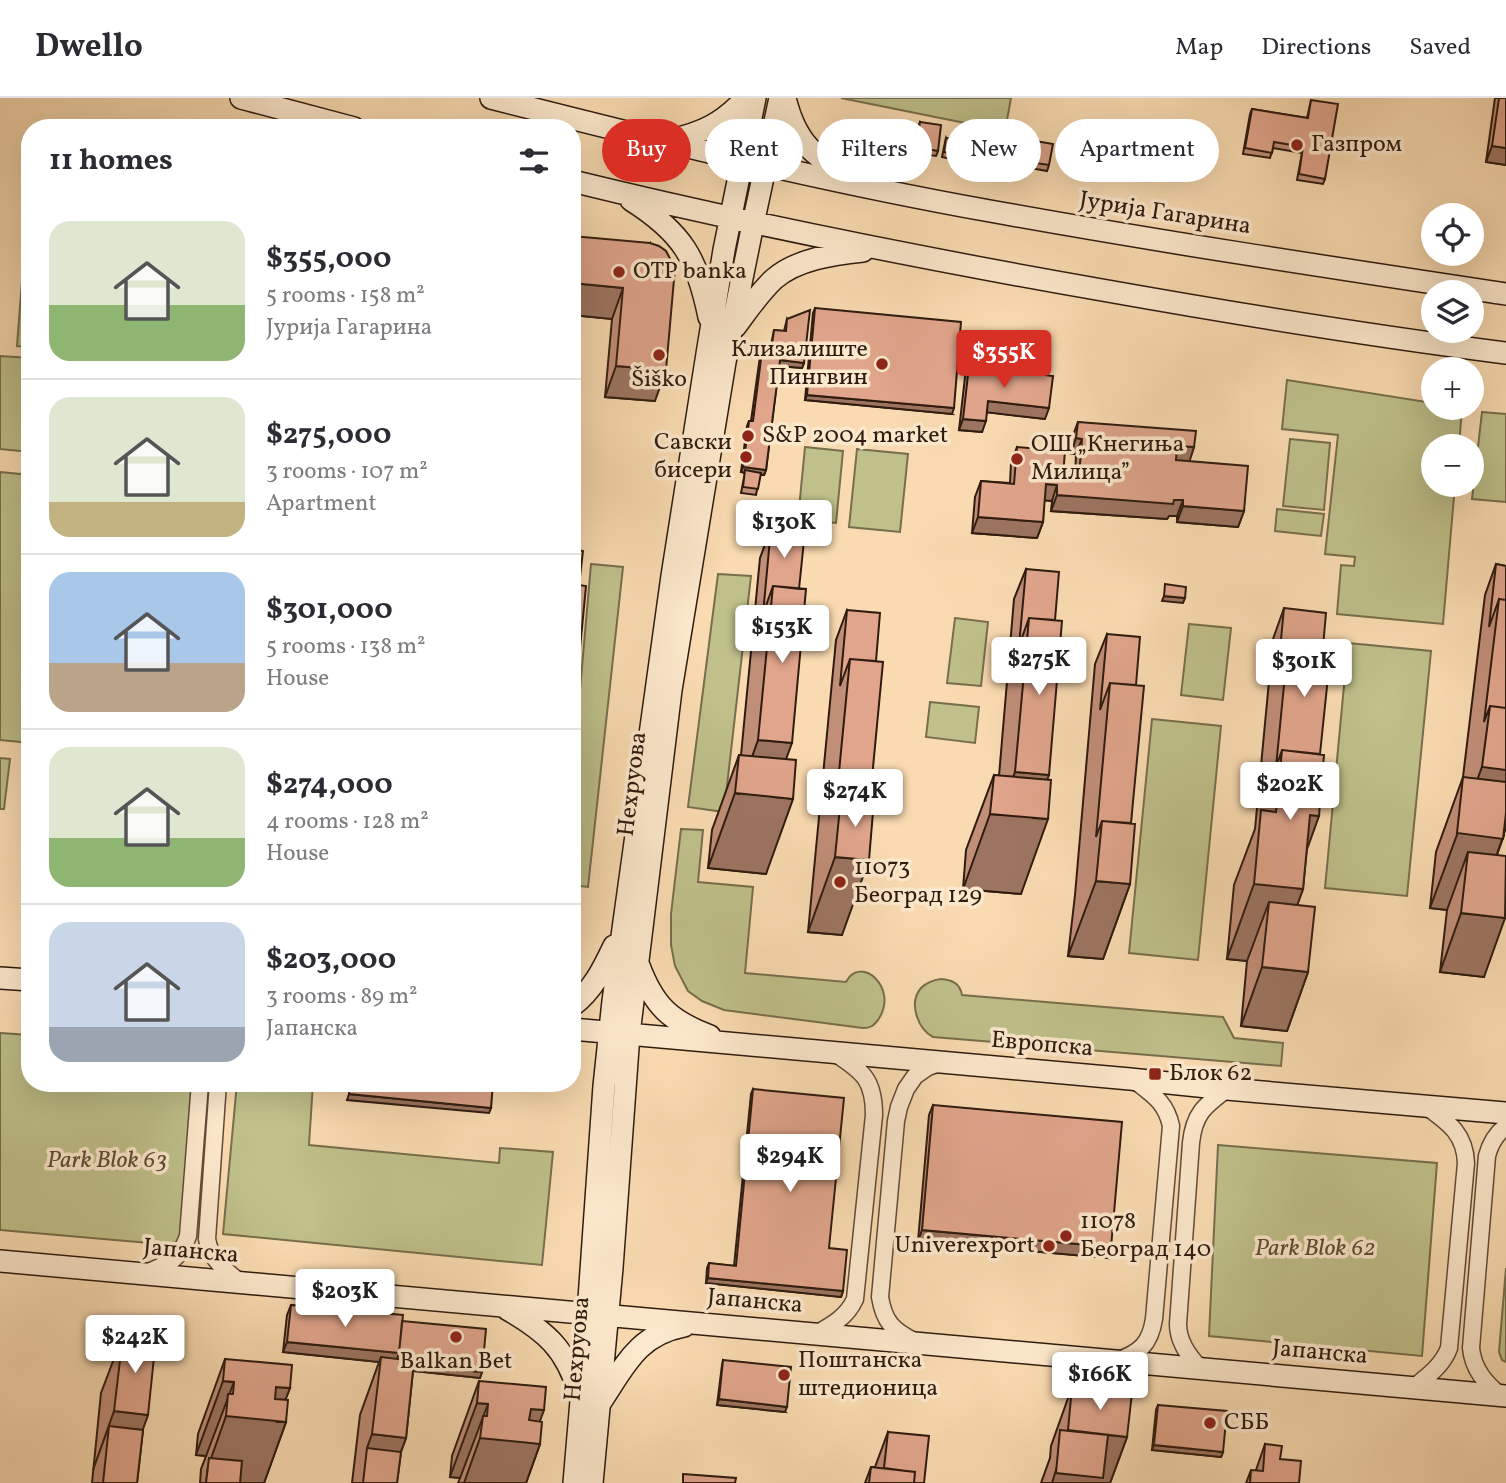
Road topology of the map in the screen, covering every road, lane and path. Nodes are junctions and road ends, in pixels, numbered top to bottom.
1 (241, 98) edge
2 (491, 98) edge
3 (746, 98) edge
4 (755, 98) edge
5 (782, 98) edge
6 (321, 119) edge
7 (575, 119) edge
8 (751, 119) edge
9 (777, 119) edge
10 (581, 121) edge
11 (602, 126) edge
12 (691, 135) edge
13 (803, 173) edge
14 (738, 182) edge
15 (762, 182) edge
16 (581, 183) edge
17 (887, 191) junction
18 (621, 193) junction
19 (730, 218) junction
20 (753, 223) junction
21 (879, 249) junction
22 (1506, 294) edge
23 (721, 330) junction
24 (1506, 353) edge
25 (623, 925) junction
26 (638, 963) junction
27 (0, 978) edge
28 (21, 979) edge
29 (581, 999) edge
30 (581, 1030) edge
31 (619, 1033) junction
32 (728, 1043) junction
33 (834, 1052) junction
34 (942, 1062) junction
35 (1132, 1079) junction
36 (1227, 1089) junction
37 (199, 1092) edge
38 (218, 1092) edge
39 (1424, 1105) junction
40 (1506, 1113) edge
41 (1506, 1126) edge
42 (0, 1261) edge
43 (144, 1274) junction
44 (241, 1283) junction
45 (502, 1306) junction
46 (598, 1314) junction
47 (696, 1323) junction
48 (816, 1334) junction
49 (920, 1343) junction
50 (1116, 1361) junction
51 (1201, 1369) junction
52 (1413, 1388) junction
53 (1504, 1396) edge
54 (590, 1404) junction
55 (574, 1483) edge
56 (592, 1483) edge

1 - 6 street
2 - 7 street, Јурија Гагарина
3 - 12 street
4 - 8 street, Нехруова
5 - 9 street, Нехруова
5 - 17 street
10 - 11 street, Јурија Гагарина
13 - 17 street, Јурија Гагарина
14 - 19 street, Нехруова
15 - 20 street, Нехруова
16 - 18 street
17 - 22 street, Јурија Гагарина
18 - 19 street
18 - 23 street
19 - 20 street
19 - 23 street, Нехруова
20 - 21 street
20 - 23 street, Нехруова
21 - 23 street
21 - 24 street
23 - 25 street, Нехруова
23 - 26 street, Нехруова
25 - 29 street
25 - 31 street, Нехруова
26 - 31 street, Нехруова
26 - 32 street
27 - 28 street
30 - 31 street, Европска
31 - 32 street, Европска
31 - 46 street, Нехруова
32 - 33 street, Европска
33 - 34 street, Европска
33 - 48 street
34 - 35 street, Европска
34 - 49 street
35 - 36 street, Европска
35 - 50 street
36 - 39 street, Европска
36 - 51 street
37 - 43 street
38 - 44 street
39 - 40 street, Европска
39 - 52 street
41 - 53 street
42 - 43 street, Јапанска
43 - 44 street, Јапанска
44 - 45 street, Јапанска
45 - 46 street, Јапанска
45 - 54 street
46 - 47 street, Јапанска
46 - 54 street, Нехруова
47 - 48 street, Јапанска
47 - 54 street
48 - 49 street, Јапанска
49 - 50 street, Јапанска
50 - 51 street, Јапанска
51 - 52 street, Јапанска
52 - 53 street, Јапанска
54 - 55 street, Нехруова
54 - 56 street, Нехруова

